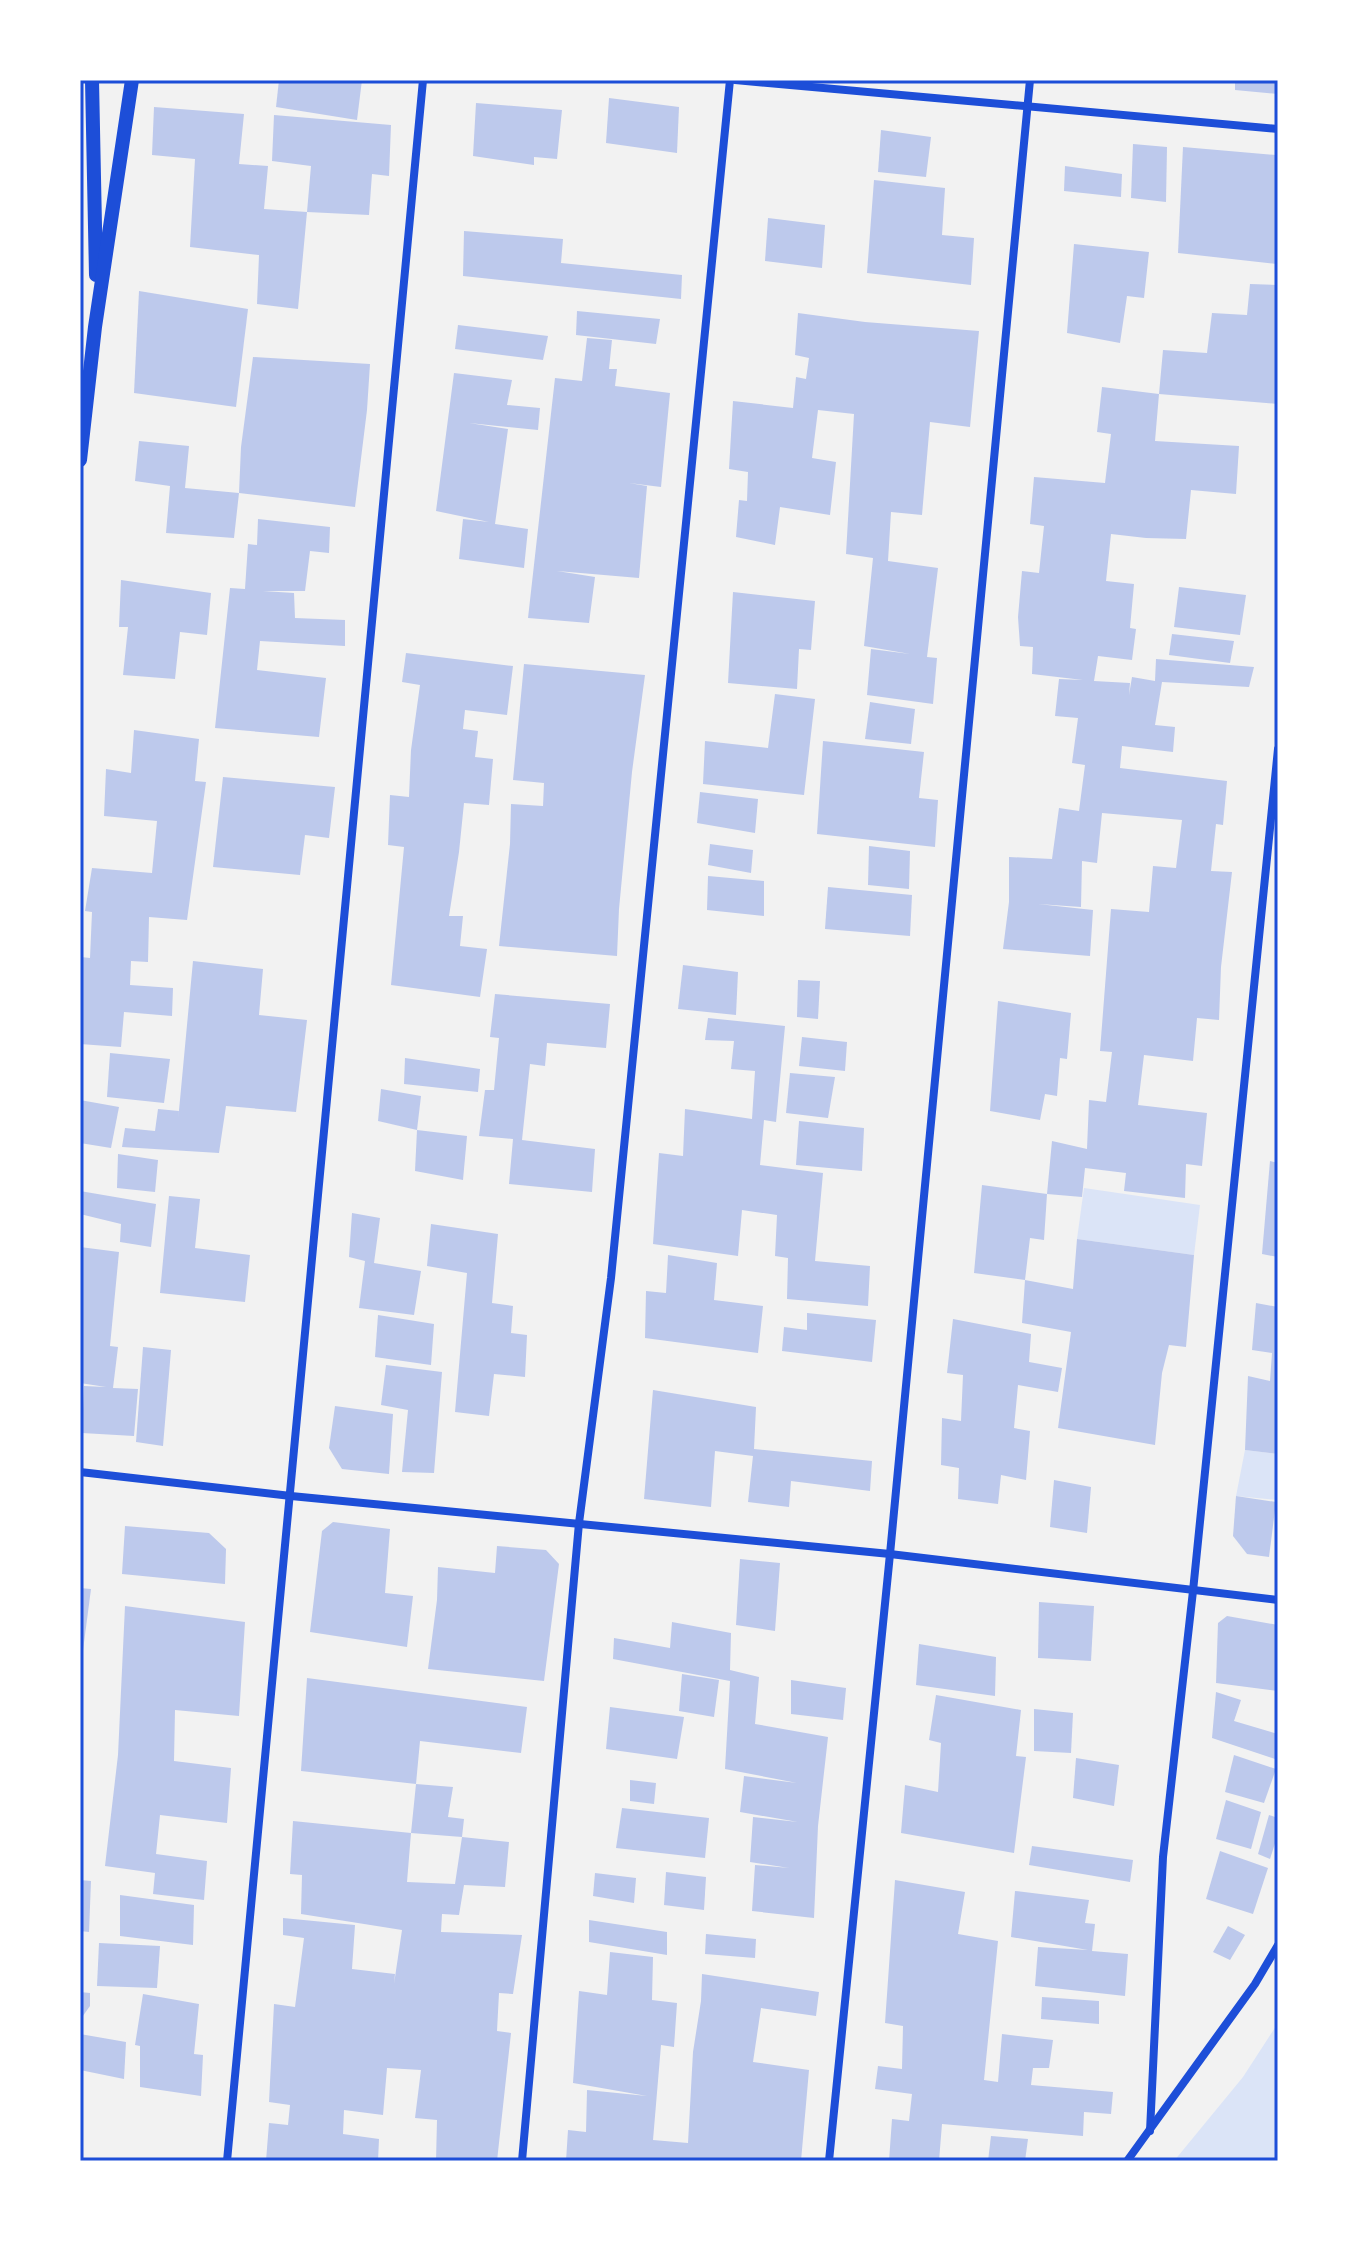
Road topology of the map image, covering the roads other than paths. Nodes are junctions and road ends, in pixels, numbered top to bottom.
1 (92, 80) edge
2 (132, 80) edge
3 (423, 80) edge
4 (732, 80) edge
5 (1030, 80) edge
6 (1027, 107) junction
7 (1278, 129) edge
8 (95, 327) junction
9 (80, 460) edge
10 (1278, 749) edge
11 (80, 1472) edge
12 (291, 1496) junction
13 (579, 1523) junction
14 (890, 1554) junction
15 (1193, 1591) junction
16 (1278, 1600) edge
17 (1278, 1945) edge
18 (1150, 2131) junction
19 (227, 2161) edge
20 (522, 2161) edge
21 (829, 2161) edge
22 (1127, 2161) edge

1 - 8 street
2 - 8 street
3 - 12 street
4 - 6 street
4 - 13 street
5 - 6 street
6 - 7 street
6 - 14 street
8 - 9 street
10 - 15 street
11 - 12 street
12 - 13 street
12 - 19 street
13 - 14 street
13 - 20 street
14 - 15 street
14 - 21 street
15 - 16 street
15 - 18 street
17 - 18 street
18 - 22 street

